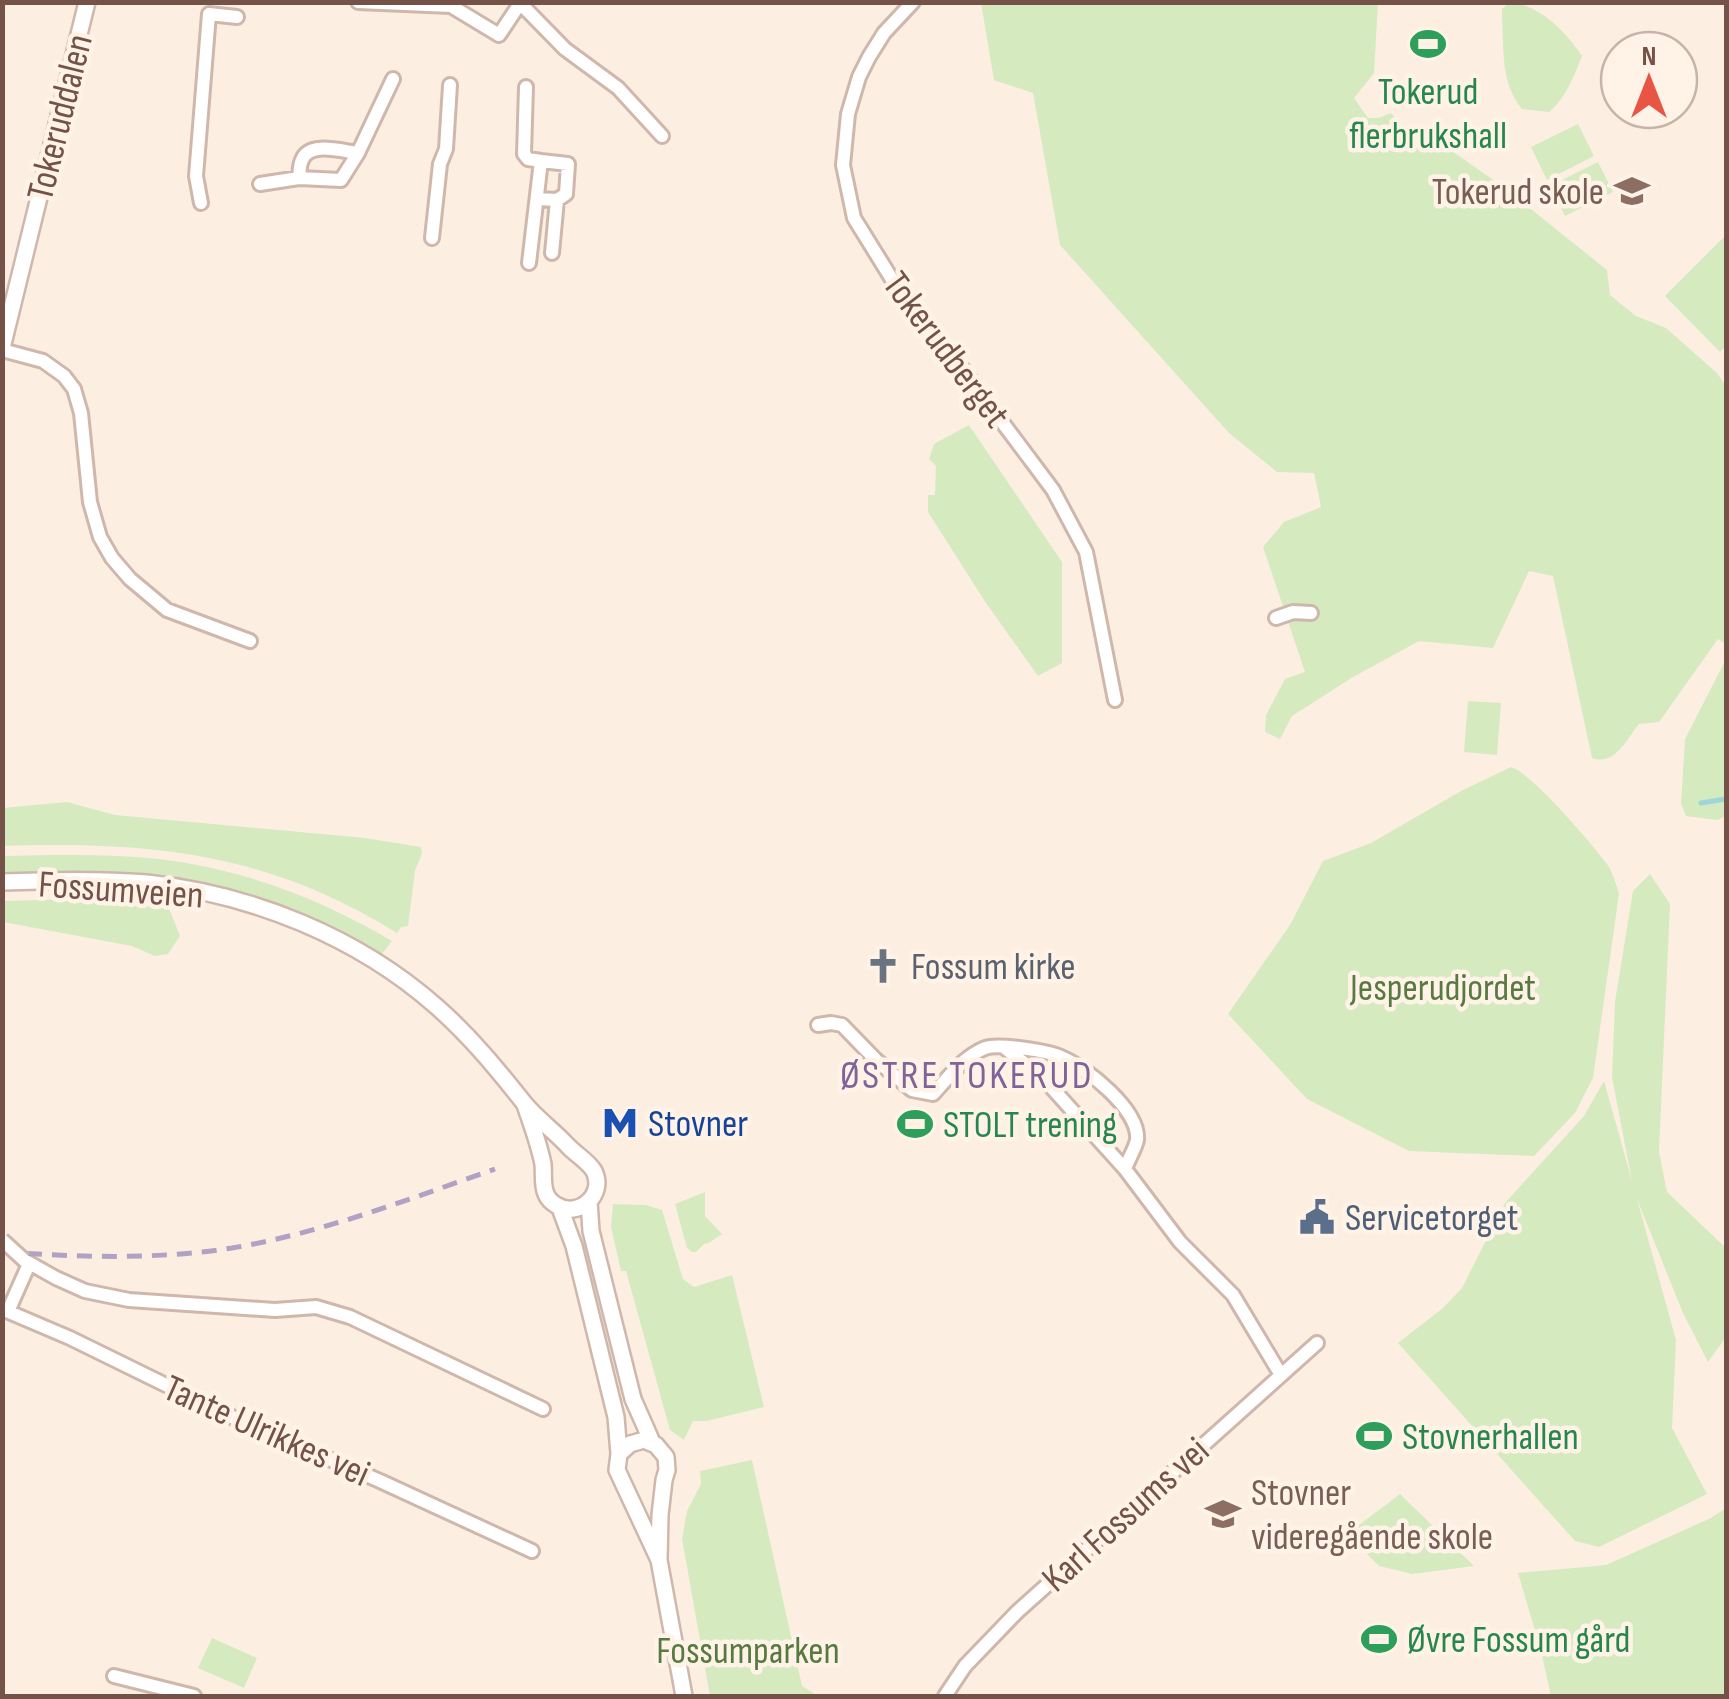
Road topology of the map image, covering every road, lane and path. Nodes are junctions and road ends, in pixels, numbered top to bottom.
1 (87, 2) edge
2 (358, 2) edge
3 (913, 2) edge
4 (413, 4) edge
5 (519, 4) edge
6 (236, 17) dead end
7 (393, 79) dead end
8 (450, 85) dead end
9 (526, 87) dead end
10 (662, 136) dead end
11 (358, 152) junction
12 (541, 161) junction
13 (298, 178) junction
14 (260, 184) dead end
15 (538, 199) junction
16 (556, 200) junction
17 (201, 203) dead end
18 (432, 238) dead end
19 (552, 252) dead end
20 (528, 263) dead end
21 (2, 349) edge
22 (1311, 613) dead end
23 (1276, 618) dead end
24 (250, 640) dead end
25 (1116, 700) dead end
26 (2, 882) edge
27 (818, 1026) dead end
28 (1003, 1047) junction
29 (526, 1106) junction
30 (579, 1158) junction
31 (1125, 1169) junction
32 (544, 1176) junction
33 (590, 1201) junction
34 (560, 1208) junction
35 (2, 1240) edge
36 (26, 1262) junction
37 (6, 1309) edge
38 (1317, 1343) dead end
39 (1281, 1375) junction
40 (543, 1409) dead end
41 (652, 1442) junction
42 (619, 1454) junction
43 (664, 1480) junction
44 (624, 1485) junction
45 (532, 1551) dead end
46 (659, 1560) junction
47 (114, 1676) dead end
48 (194, 1696) edge
49 (684, 1696) edge
50 (945, 1696) edge

1 - 21 street, Tokeruddalen
2 - 4 street
3 - 25 street, Tokerudberget
4 - 5 street
5 - 10 street
6 - 17 street
7 - 11 street
8 - 18 street
9 - 12 street
11 - 13 street
11 - 13 street
12 - 15 street
12 - 16 street
13 - 14 street
15 - 16 street
15 - 20 street
16 - 19 street
21 - 24 street
22 - 23 street
26 - 29 street, Fossumveien
27 - 28 street
28 - 31 street
28 - 31 street
29 - 30 street, Fossumveien
29 - 32 street, Fossumveien
30 - 32 street
30 - 33 street
31 - 39 street
32 - 34 street
33 - 34 street
33 - 41 street
34 - 42 street
35 - 36 street, bridge
36 - 37 street
36 - 40 street
37 - 45 street, Tante Ulrikkes vei
38 - 39 street, Karl Fossums vei
39 - 50 street, Karl Fossums vei
41 - 42 street
41 - 43 street
42 - 44 street
43 - 44 street
43 - 46 street
44 - 46 street
46 - 49 street
47 - 48 street

